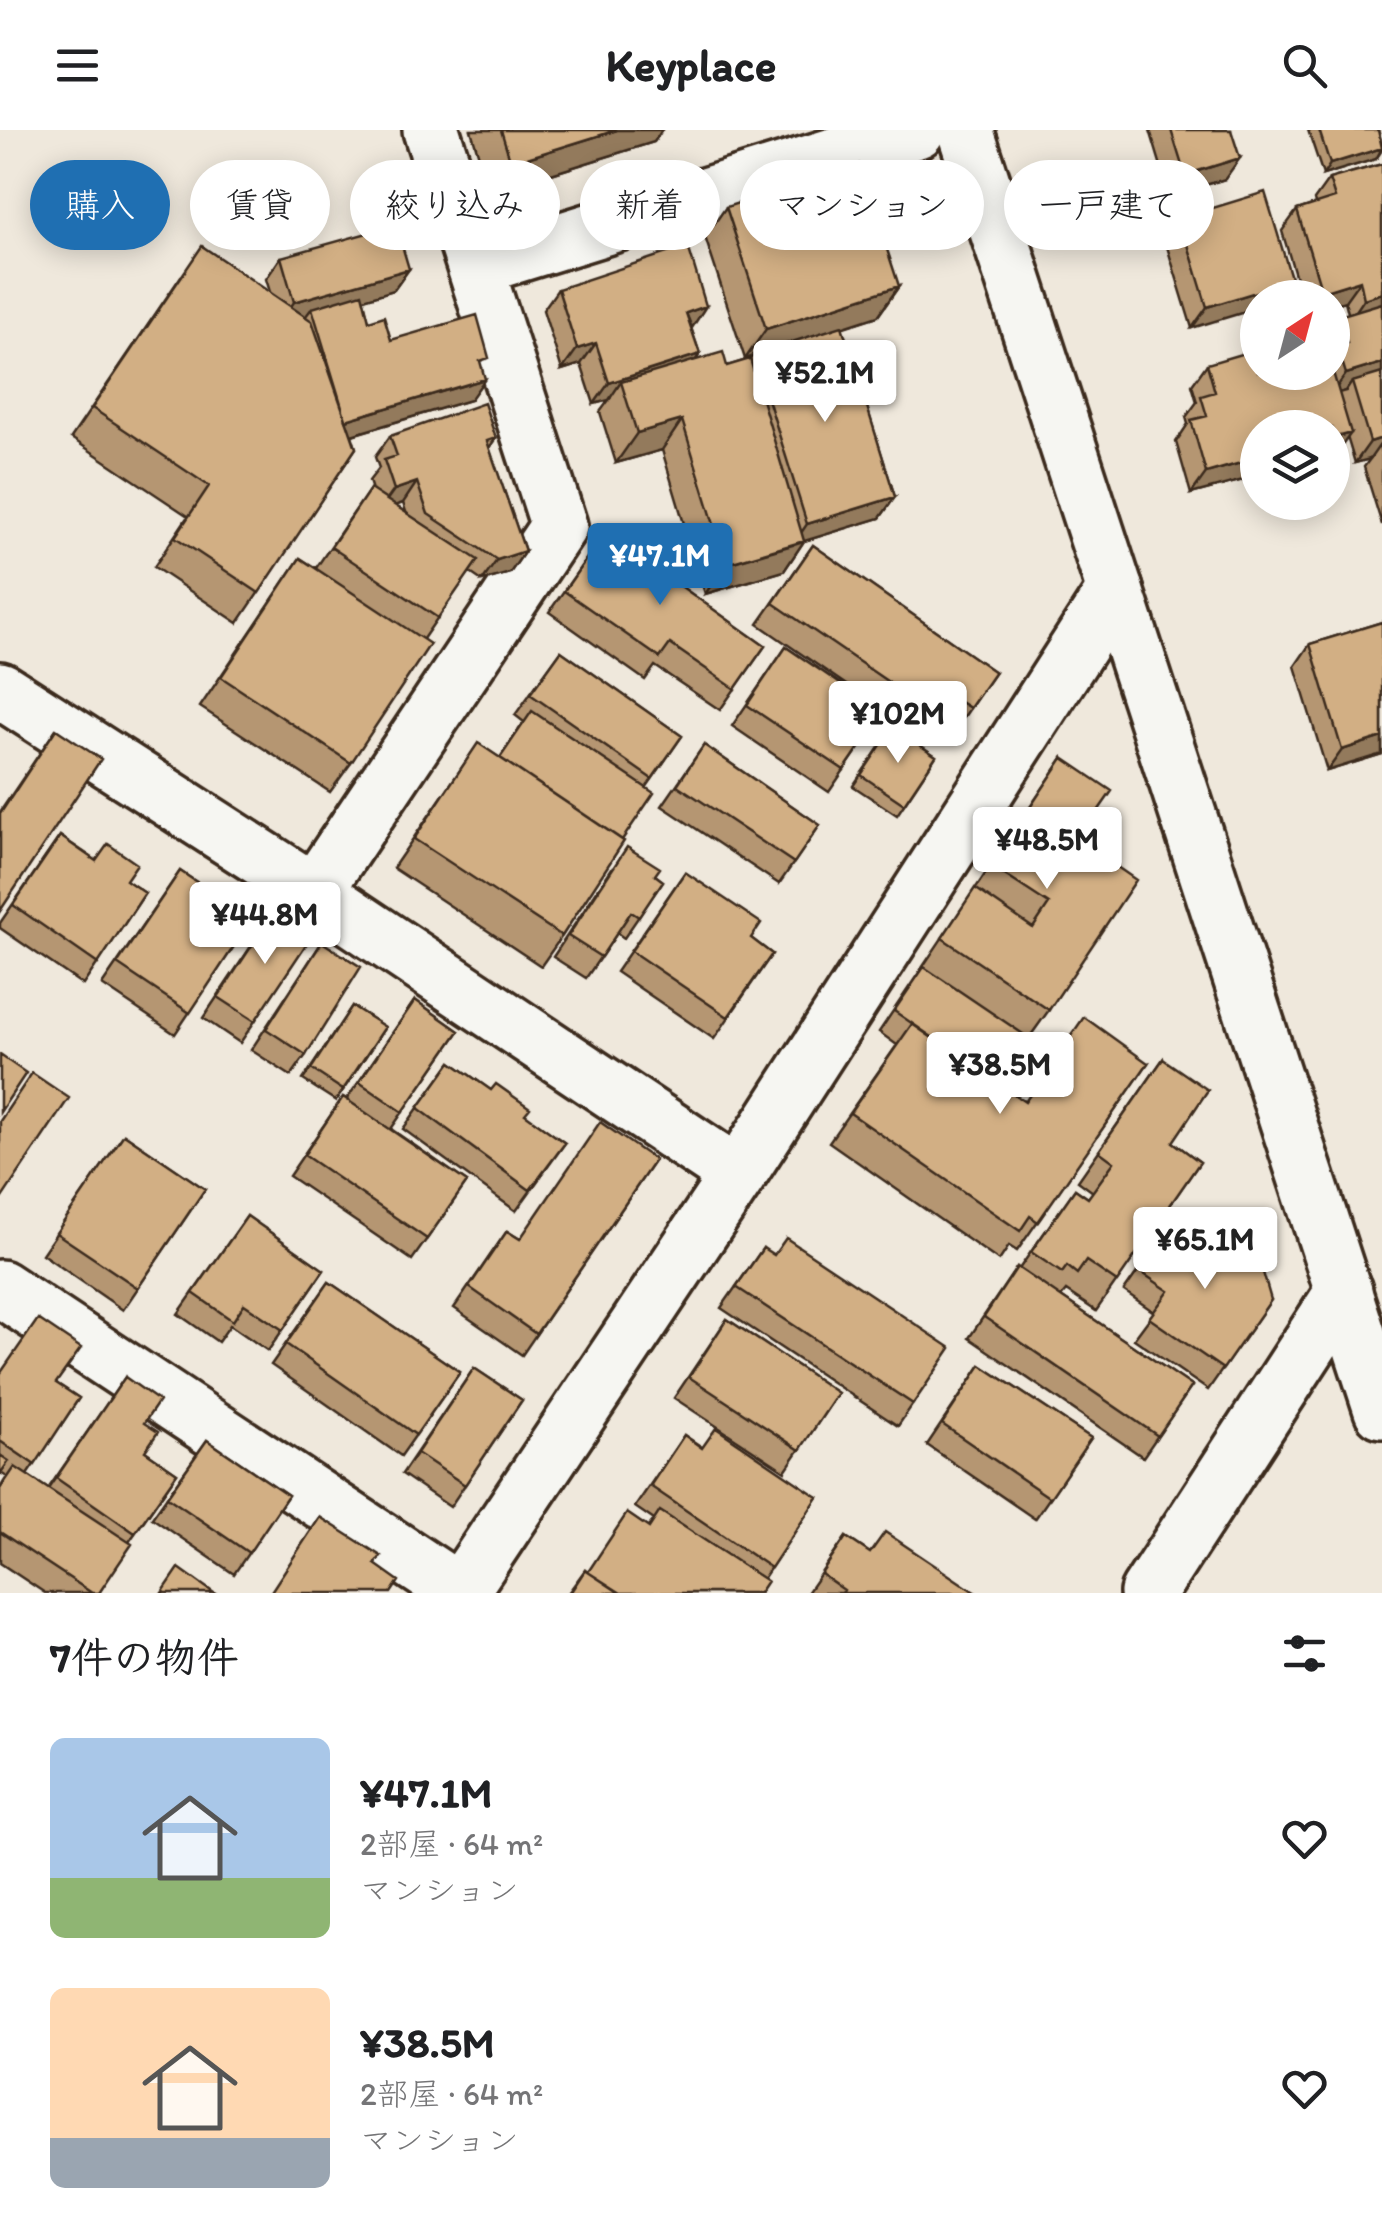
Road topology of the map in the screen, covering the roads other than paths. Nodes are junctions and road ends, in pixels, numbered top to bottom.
1 (431, 130) edge
2 (917, 130) edge
3 (965, 130) edge
4 (476, 266) junction
5 (1115, 590) junction
6 (0, 690) edge
7 (314, 892) junction
8 (738, 1175) junction
9 (0, 1288) edge
10 (1344, 1291) junction
11 (1382, 1410) edge
12 (459, 1593) edge
13 (1148, 1593) edge

1 - 4 street
2 - 4 street
3 - 5 street
4 - 7 street
5 - 8 street
5 - 10 street
6 - 7 street
7 - 8 street
8 - 12 street
9 - 12 street
10 - 11 street
10 - 13 street

